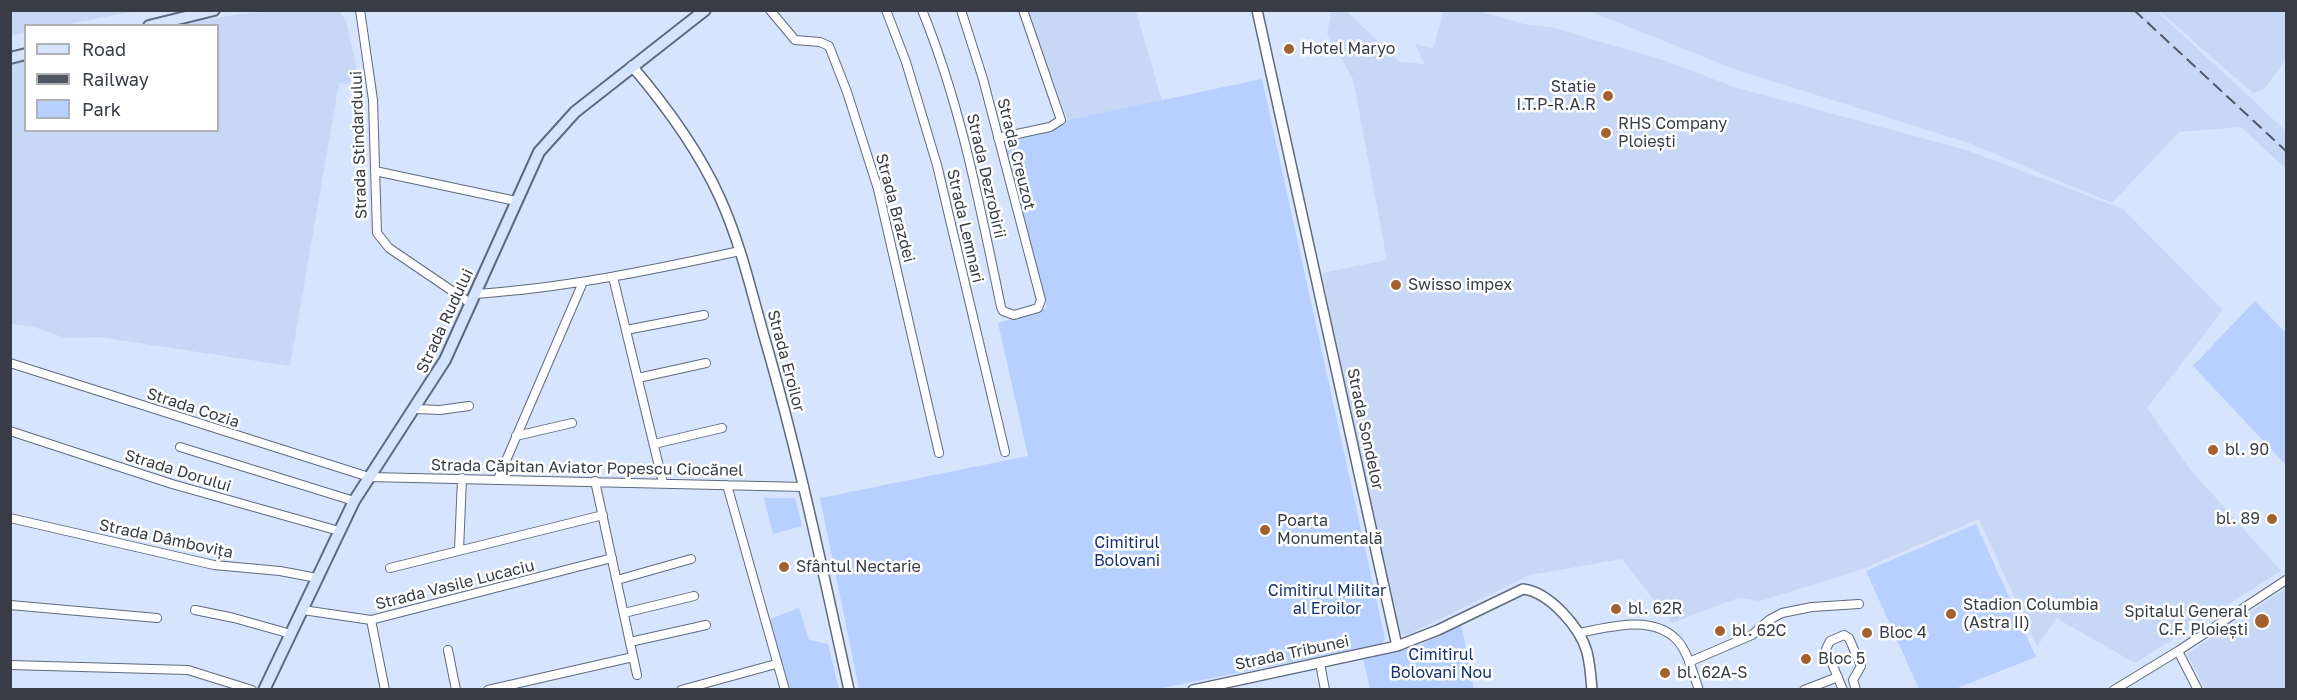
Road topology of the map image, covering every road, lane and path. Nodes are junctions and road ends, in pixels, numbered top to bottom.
1 (214, 10) edge
2 (360, 10) edge
3 (705, 10) edge
4 (770, 10) edge
5 (886, 10) edge
6 (922, 10) edge
7 (960, 10) edge
8 (1023, 10) edge
9 (1257, 10) edge
10 (157, 24) edge
11 (632, 66) junction
12 (998, 138) junction
13 (375, 171) junction
14 (516, 201) junction
15 (740, 250) junction
16 (614, 277) junction
17 (583, 282) junction
18 (473, 298) junction
19 (1040, 305) joint
20 (704, 315) dead end
21 (626, 330) junction
22 (10, 363) edge
23 (706, 363) dead end
24 (638, 378) junction
25 (469, 406) dead end
26 (416, 409) junction
27 (572, 423) dead end
28 (722, 428) dead end
29 (11, 434) edge
30 (516, 436) junction
31 (654, 444) junction
32 (180, 447) dead end
33 (1005, 452) dead end
34 (939, 453) dead end
35 (369, 477) junction
36 (462, 478) junction
37 (498, 479) junction
38 (595, 481) junction
39 (663, 483) junction
40 (727, 485) junction
41 (804, 487) junction
42 (354, 501) junction
43 (603, 515) junction
44 (10, 518) edge
45 (339, 531) junction
46 (459, 550) junction
47 (612, 558) junction
48 (691, 560) dead end
49 (390, 568) dead end
50 (317, 578) junction
51 (617, 580) junction
52 (2286, 580) edge
53 (694, 596) dead end
54 (1859, 604) dead end
55 (10, 605) edge
56 (195, 610) dead end
57 (303, 610) junction
58 (624, 613) junction
59 (158, 618) dead end
60 (371, 620) junction
61 (706, 625) dead end
62 (1578, 633) junction
63 (291, 634) junction
64 (630, 642) junction
65 (1397, 646) junction
66 (448, 650) dead end
67 (2178, 651) junction
68 (633, 657) junction
69 (1689, 662) junction
70 (1320, 663) junction
71 (10, 664) edge
72 (776, 664) junction
73 (637, 675) dead end
74 (1854, 677) junction
75 (1840, 683) edge
76 (1241, 685) edge
77 (252, 690) edge
78 (264, 690) edge
79 (385, 690) edge
80 (456, 690) edge
81 (488, 690) edge
82 (681, 690) edge
83 (784, 690) edge
84 (849, 690) edge
85 (1193, 690) edge
86 (1325, 690) edge
87 (1592, 690) edge
88 (1699, 690) edge
89 (1804, 690) edge
90 (1856, 690) edge
91 (2114, 690) edge
92 (2198, 690) edge

1 - 10 main road
2 - 13 street, Strada Stindardului
3 - 11 main road, Strada Rudului
4 - 34 street, Strada Brazdei
5 - 33 street, Strada Lemnari
6 - 19 street, Strada Dezrobirii
7 - 12 street, Strada Creuzot
8 - 12 street
9 - 65 street, Strada Sondelor
11 - 14 main road, Strada Rudului
11 - 15 street, Strada Eroilor
12 - 19 street, Strada Creuzot
13 - 14 street
13 - 18 street, Strada Stindardului
14 - 18 main road, Strada Rudului
15 - 16 street
15 - 41 street, Strada Eroilor
16 - 17 street
16 - 21 street
17 - 18 street
17 - 30 street
18 - 26 main road, Strada Rudului
20 - 21 street
21 - 24 street
22 - 35 street, Strada Cozia
23 - 24 street
24 - 31 street
25 - 26 street
26 - 35 main road, Strada Rudului
27 - 30 street
28 - 31 street
29 - 45 street, Strada Dorului
30 - 37 street
31 - 39 street
32 - 42 street
35 - 36 street, Strada Căpitan Aviator Popescu Ciocănel
35 - 42 main road, Strada Rudului
36 - 37 street, Strada Căpitan Aviator Popescu Ciocănel
36 - 46 street
37 - 38 street, Strada Căpitan Aviator Popescu Ciocănel
38 - 39 street, Strada Căpitan Aviator Popescu Ciocănel
38 - 43 street
39 - 40 street, Strada Căpitan Aviator Popescu Ciocănel
40 - 41 street, Strada Căpitan Aviator Popescu Ciocănel
40 - 72 street
41 - 84 street, Strada Eroilor
42 - 45 main road, Strada Rudului
43 - 46 street
43 - 47 street
44 - 50 street, Strada Dâmbovița
45 - 50 main road, Strada Rudului
46 - 49 street
47 - 51 street
47 - 60 street, Strada Vasile Lucaciu
48 - 51 street
50 - 57 main road, Strada Rudului
51 - 58 street
52 - 67 street
53 - 58 street
54 - 69 street
55 - 59 street
56 - 63 street
57 - 60 street, Strada Vasile Lucaciu
57 - 63 main road, Strada Rudului
58 - 64 street
60 - 79 street
61 - 64 street
62 - 65 street
62 - 69 street
62 - 87 street
63 - 78 main road, Strada Rudului
64 - 68 street
65 - 70 street, Strada Tribunei
66 - 80 street
67 - 91 street
67 - 92 street
68 - 73 street
68 - 81 street
69 - 88 street
70 - 76 street, Strada Tribunei
70 - 86 street
71 - 77 street
72 - 82 street
72 - 83 street
74 - 75 street
74 - 75 street
74 - 90 street
75 - 89 street
76 - 85 street, Strada Tribunei

